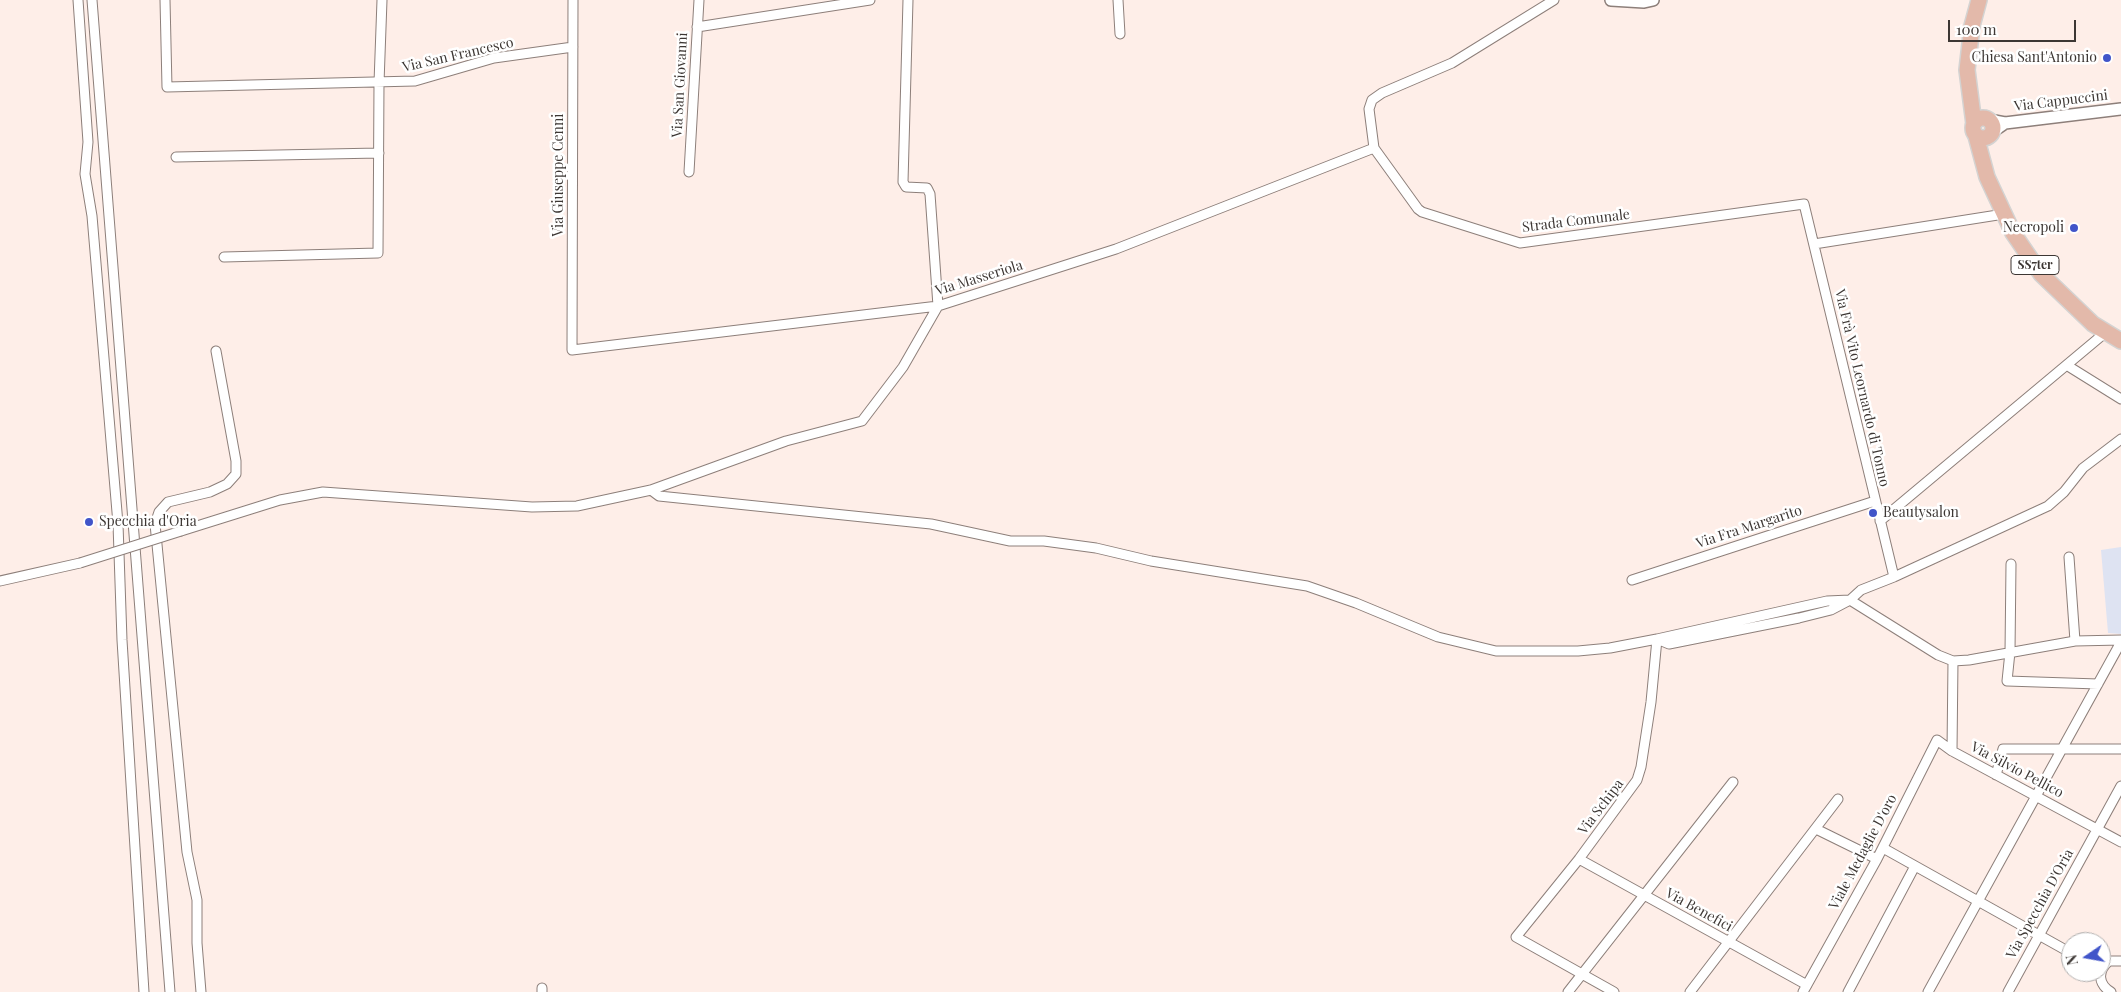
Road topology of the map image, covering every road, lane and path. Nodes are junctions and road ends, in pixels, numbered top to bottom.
1 (78, 0) edge
2 (92, 0) edge
3 (165, 0) edge
4 (382, 0) edge
5 (573, 0) edge
6 (699, 0) edge
7 (870, 0) edge
8 (908, 0) edge
9 (1118, 0) edge
10 (1554, 0) edge
11 (1612, 0) edge
12 (1653, 0) edge
13 (1979, 0) edge
14 (697, 27) junction
15 (1120, 34) dead end
16 (573, 47) junction
17 (379, 83) junction
18 (2121, 109) edge
19 (1983, 128) junction
20 (1374, 148) junction
21 (379, 153) junction
22 (176, 157) dead end
23 (689, 172) dead end
24 (1804, 204) joint
25 (2004, 214) junction
26 (1814, 244) junction
27 (224, 257) dead end
28 (938, 306) junction
29 (2106, 332) junction
30 (2121, 341) edge
31 (572, 350) joint
32 (216, 351) dead end
33 (2068, 366) junction
34 (2121, 399) edge
35 (2121, 439) edge
36 (651, 490) junction
37 (1875, 501) junction
38 (1880, 521) junction
39 (2069, 557) dead end
40 (2011, 564) dead end
41 (1894, 577) junction
42 (1632, 580) dead end
43 (0, 581) edge
44 (1850, 600) junction
45 (1657, 639) junction
46 (2075, 641) junction
47 (2121, 641) edge
48 (2010, 652) junction
49 (1953, 661) junction
50 (2098, 684) junction
51 (2062, 748) junction
52 (2121, 749) edge
53 (1952, 751) junction
54 (1996, 775) junction
55 (1733, 782) dead end
56 (2121, 786) edge
57 (2036, 796) junction
58 (1838, 799) dead end
59 (1816, 829) junction
60 (2098, 830) junction
61 (2121, 842) edge
62 (1883, 848) junction
63 (1579, 859) junction
64 (1877, 859) junction
65 (1915, 866) junction
66 (1644, 895) junction
67 (1979, 902) junction
68 (2038, 936) junction
69 (1729, 942) junction
70 (2061, 948) edge
71 (1582, 973) junction
72 (2101, 982) edge
73 (1805, 988) edge
74 (144, 992) edge
75 (170, 992) edge
76 (201, 992) edge
77 (1568, 992) edge
78 (1614, 992) edge
79 (1690, 992) edge
80 (1848, 992) edge
81 (1928, 992) edge
82 (2008, 992) edge
83 (2111, 992) edge

1 - 74 street
2 - 75 street
3 - 17 street, Via San Francesco
4 - 17 street
5 - 16 street, Via Giuseppe Cenni
6 - 14 street, Via San Giovanni
7 - 14 street
8 - 28 street
9 - 15 street
10 - 20 street, Strada Comunale
11 - 12 street
13 - 19 main road
14 - 23 street, Via San Giovanni
16 - 17 street, Via San Francesco
16 - 31 street, Via Giuseppe Cenni
17 - 21 street
18 - 19 street, Via Cappuccini
19 - 25 main road, SS7ter
20 - 24 street, Strada Comunale
20 - 28 street, Via Masseriola
21 - 22 street
21 - 27 street
24 - 26 street, Via Frà Vito Leornardo di Tonno
25 - 26 street
25 - 29 main road, SS7ter
26 - 37 street, Via Frà Vito Leornardo di Tonno
28 - 31 street, Via Masseriola
28 - 36 street
29 - 30 main road, SS7ter
29 - 33 street
32 - 76 street
33 - 34 street
33 - 38 street
35 - 41 street
36 - 43 street, bridge
36 - 45 street
37 - 38 street, Via Frà Vito Leornardo di Tonno
37 - 42 street, Via Fra Margarito
38 - 41 street, Via Frà Vito Leornardo di Tonno
39 - 46 street
40 - 48 street
41 - 44 street
44 - 45 street
44 - 49 street
45 - 63 street, Via Schipa
46 - 47 street
46 - 48 street
47 - 50 street
48 - 49 street
48 - 50 street
49 - 53 street, Via Silvio Pellico
50 - 51 street
51 - 52 street
51 - 54 street
51 - 57 street
53 - 54 street, Via Silvio Pellico
53 - 62 street, Viale Medaglie D'oro
54 - 57 street, Via Silvio Pellico
55 - 66 street
56 - 60 street, Via Specchia D'Oria
57 - 60 street, Via Silvio Pellico
57 - 67 street
58 - 59 street
59 - 64 street
59 - 69 street
60 - 61 street, Via Silvio Pellico
60 - 68 street, Via Specchia D'Oria
62 - 64 street, Viale Medaglie D'oro
62 - 65 street
63 - 66 street, Via Benefici
63 - 71 street, Via Schipa
64 - 73 street, Viale Medaglie D'oro
65 - 67 street
65 - 80 street
66 - 69 street, Via Benefici
66 - 71 street
67 - 68 street
67 - 81 street
68 - 70 street
68 - 82 street, Via Specchia D'Oria
69 - 73 street, Via Benefici
69 - 79 street
71 - 77 street
71 - 78 street
72 - 83 street

